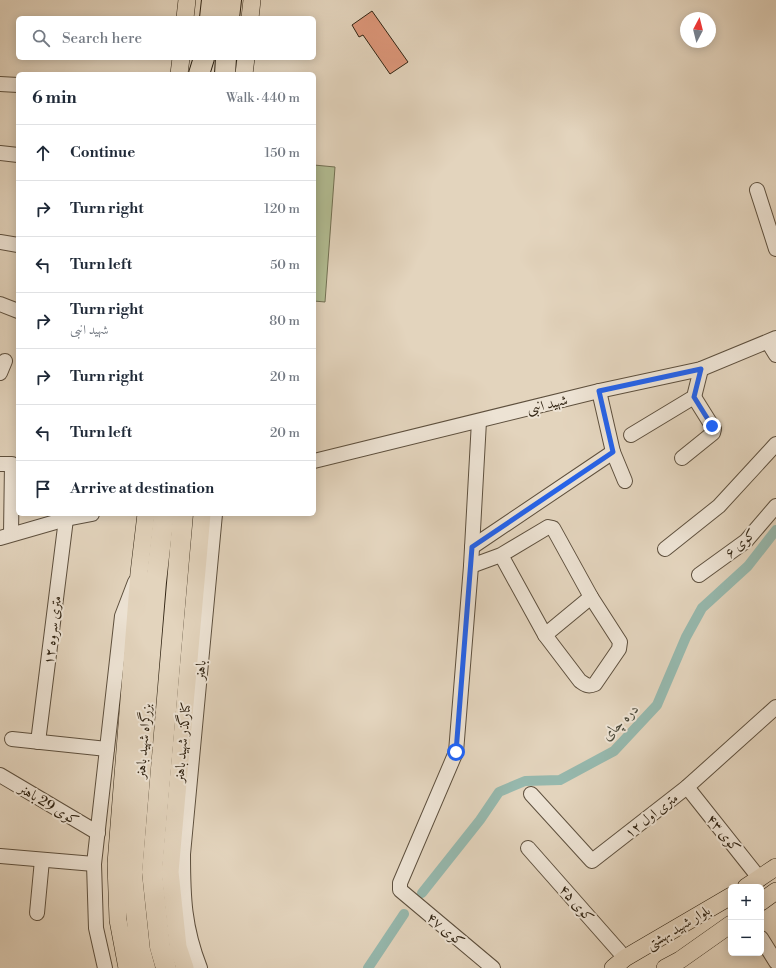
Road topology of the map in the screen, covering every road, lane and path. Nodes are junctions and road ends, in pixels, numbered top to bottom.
1 (187, 0) edge
2 (212, 0) edge
3 (231, 0) edge
4 (252, 0) edge
5 (185, 16) edge
6 (210, 16) edge
7 (230, 16) edge
8 (250, 16) edge
9 (181, 60) edge
10 (204, 60) edge
11 (207, 60) edge
12 (226, 60) edge
13 (246, 60) edge
14 (179, 72) edge
15 (200, 72) edge
16 (205, 72) edge
17 (225, 72) edge
18 (244, 72) edge
19 (0, 84) edge
20 (16, 85) edge
21 (0, 153) edge
22 (16, 155) edge
23 (757, 190) dead end
24 (0, 242) edge
25 (16, 245) edge
26 (776, 248) edge
27 (0, 304) edge
28 (16, 310) edge
29 (772, 340) edge
30 (776, 355) edge
31 (701, 369) junction
32 (599, 391) junction
33 (694, 397) junction
34 (479, 421) junction
35 (631, 435) dead end
36 (776, 444) edge
37 (613, 452) junction
38 (682, 458) dead end
39 (316, 461) edge
40 (0, 464) edge
41 (625, 481) dead end
42 (776, 506) edge
43 (82, 516) edge
44 (147, 516) edge
45 (147, 516) edge
46 (164, 516) edge
47 (183, 516) edge
48 (202, 516) edge
49 (215, 516) edge
50 (66, 519) junction
51 (6, 536) edge
52 (472, 547) junction
53 (665, 549) dead end
54 (501, 555) junction
55 (471, 566) junction
56 (138, 573) junction
57 (699, 575) dead end
58 (156, 582) junction
59 (591, 597) junction
60 (545, 635) junction
61 (776, 707) edge
62 (12, 739) dead end
63 (38, 742) junction
64 (107, 749) junction
65 (0, 775) edge
66 (687, 787) junction
67 (531, 794) dead end
68 (98, 833) junction
69 (528, 848) dead end
70 (0, 856) edge
71 (42, 860) junction
72 (94, 864) junction
73 (776, 867) edge
74 (753, 883) edge
75 (776, 891) edge
76 (728, 898) edge
77 (764, 900) edge
78 (37, 913) dead end
79 (728, 926) edge
80 (764, 943) edge
81 (776, 962) edge
82 (619, 963) edge
83 (677, 965) edge
84 (105, 968) edge
85 (128, 968) edge
86 (145, 968) edge
87 (166, 968) edge
88 (185, 968) edge
89 (200, 968) edge
90 (493, 968) edge

1 - 5 main road
2 - 6 highway
3 - 7 highway
4 - 8 main road
9 - 14 main road
10 - 15 highway
11 - 16 highway
12 - 17 highway
13 - 18 main road
19 - 20 street
21 - 22 street
23 - 26 street
24 - 25 street
27 - 28 street
29 - 30 street
29 - 31 street, شهید انبی
31 - 32 street, شهید انبی
31 - 33 street
32 - 34 street, شهید انبی
32 - 37 street
33 - 35 street
33 - 38 street
34 - 39 street, شهید انبی
34 - 52 street
36 - 53 street
37 - 41 street
37 - 52 street
40 - 51 street
42 - 57 street, کوی ۶
43 - 50 street
44 - 56 main road
45 - 58 street
46 - 58 highway, بزرگراه شهید باهنر
47 - 87 highway, بزرگراه شهید باهنر
48 - 88 main road, کنارگذر شهید باهنر
49 - 89 street, باهنر
50 - 51 street
50 - 63 street, ۱۲ متری سروه
52 - 55 street
54 - 55 street
54 - 59 street
54 - 60 street
55 - 90 street, کوی ۴۷
56 - 64 street
56 - 85 main road
58 - 86 highway, بزرگراه شهید باهنر
59 - 60 street
59 - 60 street
61 - 66 street, ۱۲ متری اول
62 - 63 street
63 - 64 street
64 - 68 street
65 - 68 street, کوی 29 باهنر
66 - 67 street, ۱۲ متری اول
66 - 74 street, کوی ۴۳
68 - 72 street
69 - 82 street, کوی ۴۵
70 - 71 street
71 - 72 street
71 - 78 street
72 - 84 street
73 - 74 main road
75 - 77 main road
76 - 82 main road, بلوار شهید بهشتی
79 - 83 main road, بلوار شهید بهشتی
80 - 81 street

